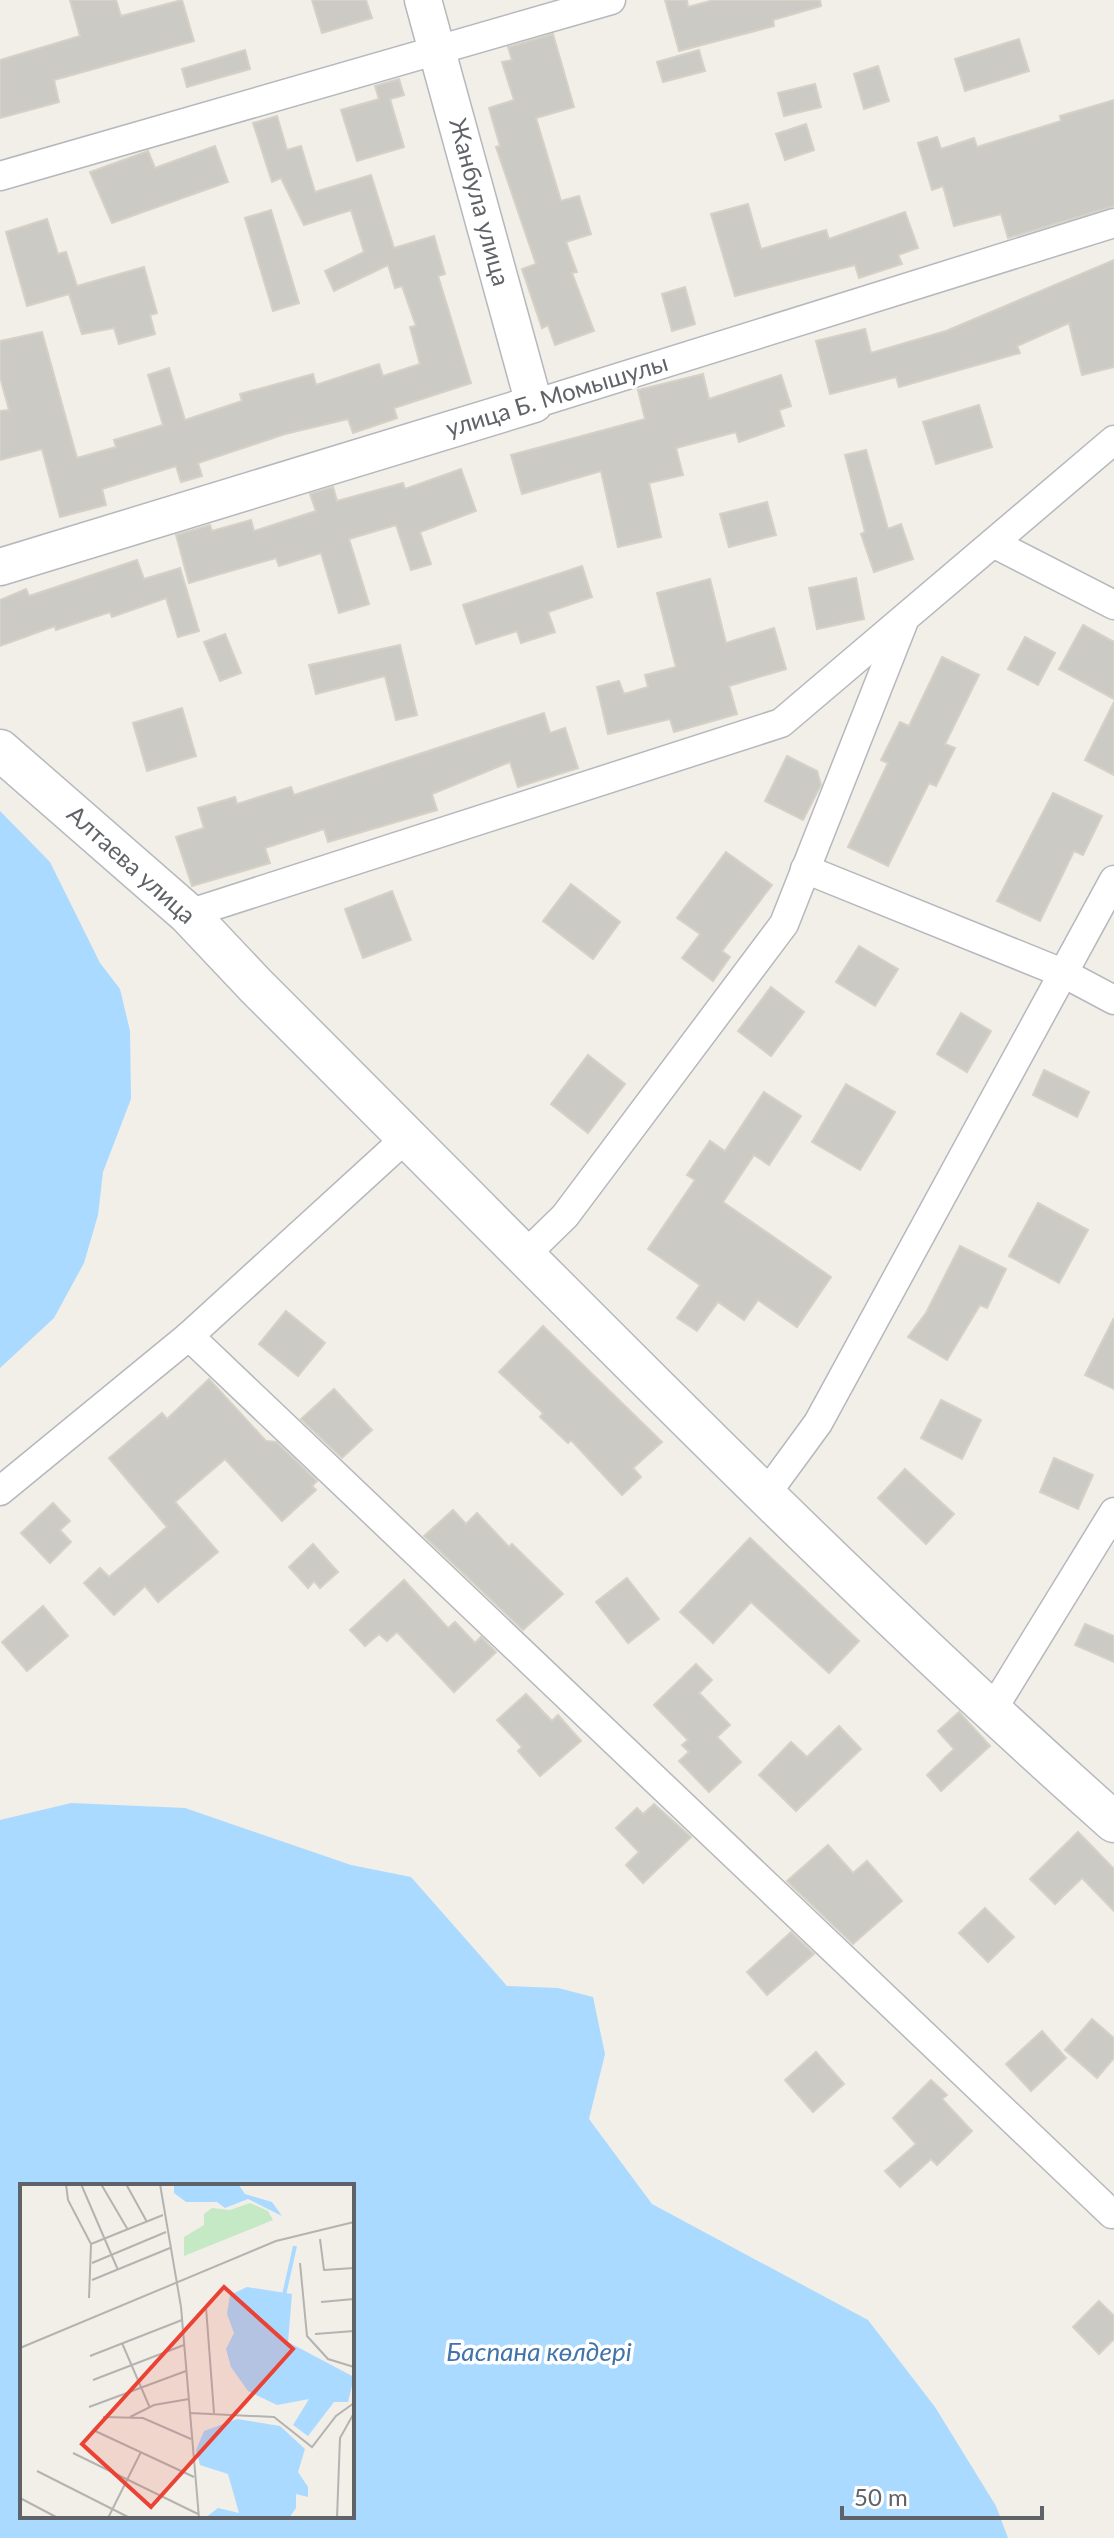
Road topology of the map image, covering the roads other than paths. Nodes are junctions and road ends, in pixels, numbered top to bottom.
1 (423, 0) edge
2 (611, 0) edge
3 (437, 49) junction
4 (0, 176) edge
5 (1114, 223) edge
6 (534, 404) junction
7 (1114, 440) edge
8 (993, 543) junction
9 (0, 567) edge
10 (1114, 605) edge
11 (905, 618) junction
12 (0, 750) edge
13 (805, 869) junction
14 (1114, 880) edge
15 (188, 914) junction
16 (1065, 974) junction
17 (1114, 1000) edge
18 (407, 1137) junction
19 (525, 1255) junction
20 (189, 1336) junction
21 (0, 1491) edge
22 (766, 1494) junction
23 (1114, 1512) edge
24 (991, 1712) junction
25 (1114, 1822) edge
26 (1112, 2214) edge

1 - 3 street, Жанбула улица
2 - 3 street
3 - 4 street
3 - 6 street, Жанбула улица
5 - 6 street, улица Б. Момышулы
6 - 9 street, улица Б. Момышулы
7 - 8 street
8 - 10 street
8 - 11 street
11 - 13 street
11 - 15 street
12 - 15 main road, Алтаева улица
13 - 16 street
13 - 19 street
14 - 16 street
15 - 18 main road, Алтаева улица
16 - 17 street
16 - 22 street
18 - 19 main road, Алтаева улица
18 - 20 street
19 - 22 main road, Алтаева улица
20 - 21 street
20 - 26 street
22 - 24 main road, Алтаева улица
23 - 24 street
24 - 25 main road, Алтаева улица

